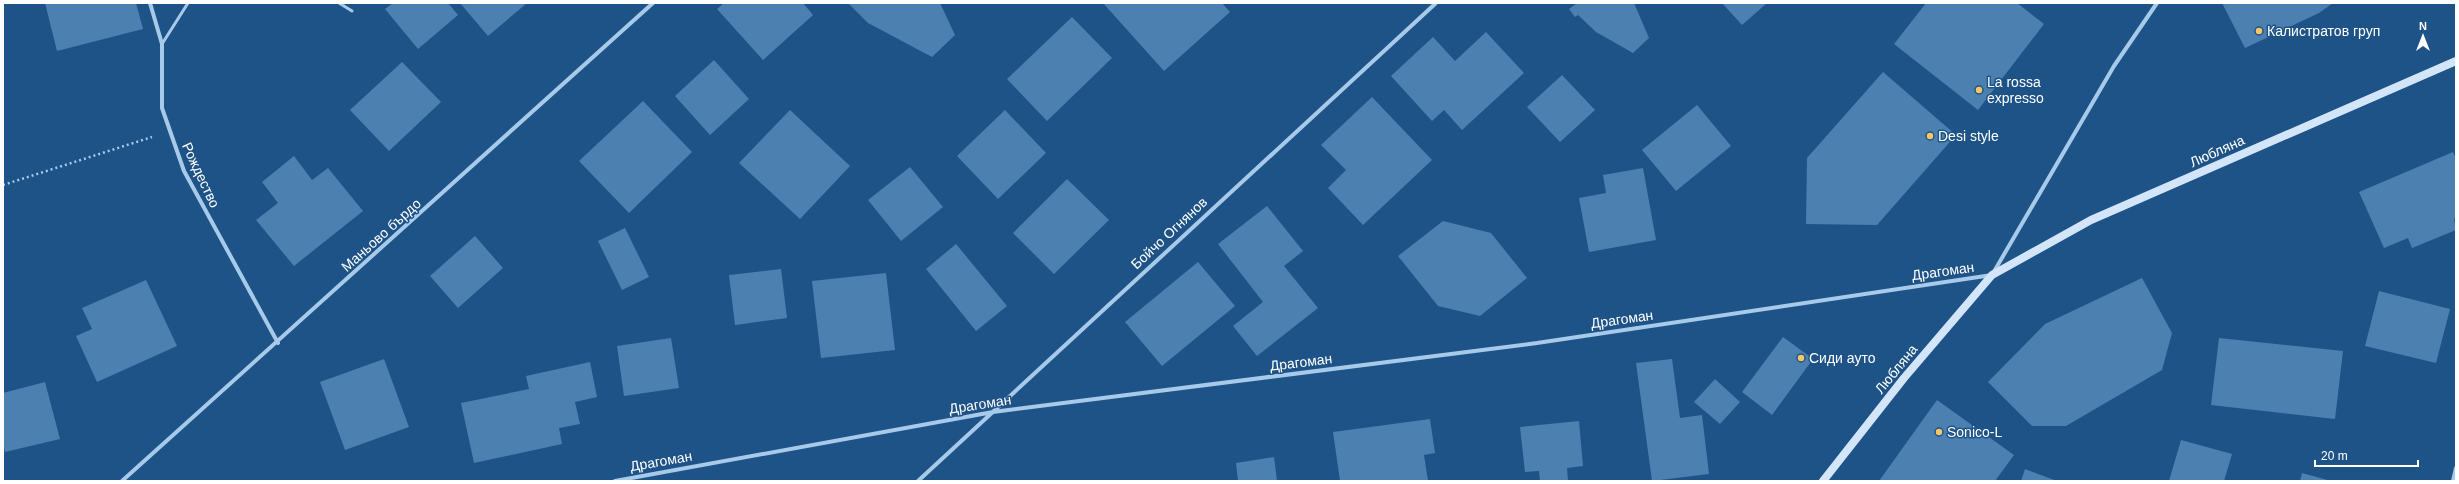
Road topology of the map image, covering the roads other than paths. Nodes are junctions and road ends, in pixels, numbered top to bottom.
1 (150, 3) edge
2 (188, 3) edge
3 (339, 3) edge
4 (653, 3) edge
5 (1436, 3) edge
6 (2157, 3) edge
7 (352, 11) dead end
8 (162, 44) junction
9 (2456, 61) edge
10 (1992, 275) junction
11 (278, 343) junction
12 (993, 412) junction
13 (2456, 468) edge
14 (122, 481) edge
15 (615, 481) edge
16 (918, 481) edge
17 (1823, 481) edge
18 (2453, 481) edge

1 - 8 street, Рождество
2 - 8 lane
3 - 7 lane
4 - 11 street, Маньово бърдо
5 - 12 street, Бойчо Огнянов
6 - 10 street, Любляна
8 - 11 street, Рождество
9 - 10 street, Любляна
10 - 12 street, Драгоман
10 - 17 street, Любляна
11 - 14 street, Маньово бърдо
12 - 15 street, Драгоман
12 - 16 street, Бойчо Огнянов
13 - 18 street

